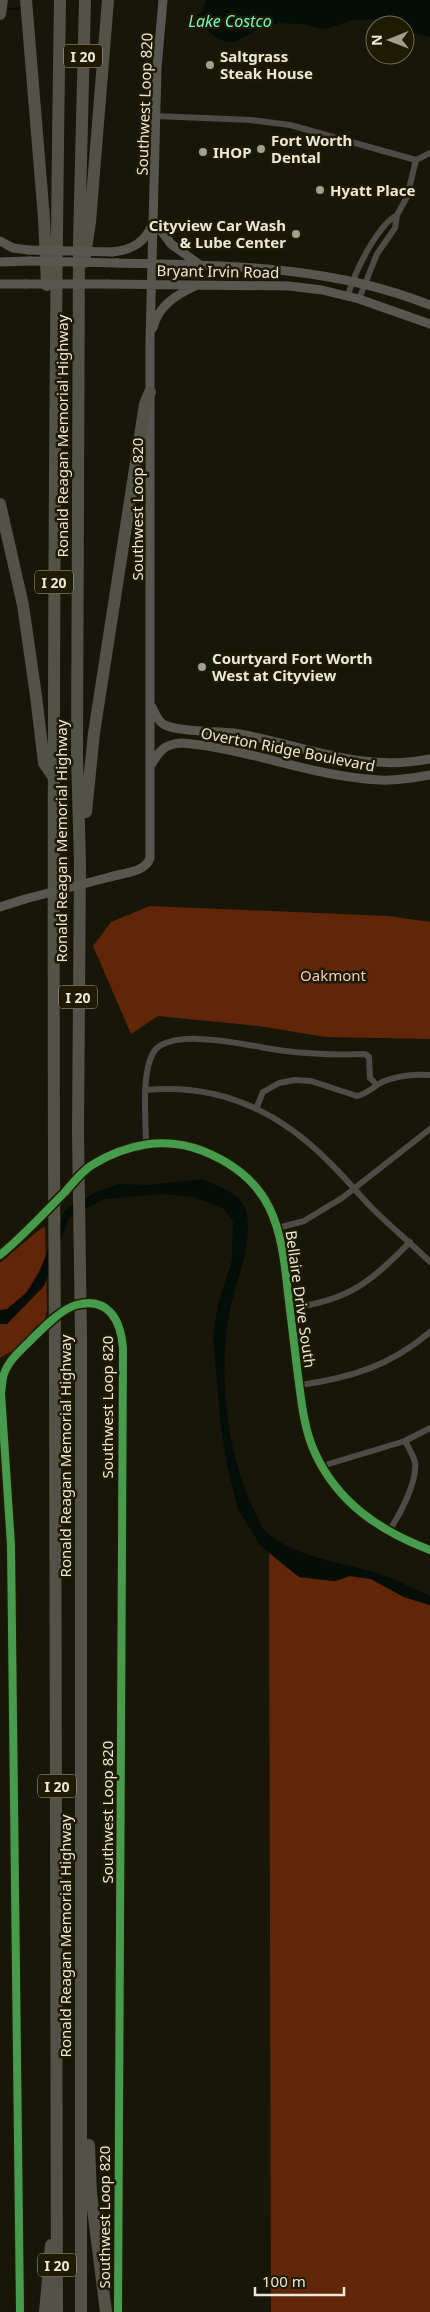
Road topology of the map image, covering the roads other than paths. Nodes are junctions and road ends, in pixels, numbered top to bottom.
1 (2, 0) edge
2 (26, 0) edge
3 (60, 0) edge
4 (85, 0) edge
5 (108, 0) edge
6 (163, 0) edge
7 (0, 14) edge
8 (155, 116) junction
9 (430, 153) edge
10 (416, 160) junction
11 (397, 215) junction
12 (154, 220) junction
13 (0, 240) edge
14 (370, 247) junction
15 (377, 254) junction
16 (0, 262) edge
17 (152, 264) junction
18 (200, 265) junction
19 (352, 281) junction
20 (0, 284) edge
21 (151, 284) junction
22 (364, 284) junction
23 (197, 285) junction
24 (79, 287) junction
25 (348, 296) junction
26 (359, 299) junction
27 (430, 305) edge
28 (430, 324) edge
29 (150, 340) junction
30 (150, 392) junction
31 (54, 493) junction
32 (0, 504) edge
33 (152, 706) junction
34 (330, 757) junction
35 (430, 759) edge
36 (151, 765) junction
37 (324, 771) junction
38 (430, 775) edge
39 (53, 776) junction
40 (80, 863) junction
41 (0, 907) edge
42 (430, 1075) edge
43 (377, 1085) junction
44 (146, 1090) junction
45 (256, 1109) junction
46 (427, 1132) edge
47 (430, 1140) edge
48 (146, 1144) junction
49 (354, 1189) junction
50 (278, 1228) junction
51 (410, 1242) junction
52 (0, 1255) edge
53 (430, 1262) edge
54 (290, 1308) junction
55 (430, 1332) edge
56 (300, 1385) junction
57 (430, 1428) edge
58 (405, 1441) junction
59 (322, 1466) junction
60 (388, 1532) junction
61 (430, 1550) edge
62 (81, 2007) junction
63 (57, 2219) junction
64 (20, 2312) edge
65 (45, 2312) edge
66 (58, 2312) edge
67 (81, 2312) edge
68 (106, 2312) edge
69 (118, 2312) edge

1 - 7 highway
2 - 31 highway
3 - 31 highway, Ronald Reagan Memorial Highway / I 20
4 - 24 highway, Ronald Reagan Memorial Highway / I 20
5 - 24 highway
6 - 8 street, Southwest Loop 820
8 - 10 street
8 - 12 street, Southwest Loop 820
9 - 10 street
10 - 11 street
11 - 14 street
11 - 15 street
12 - 13 street, bridge
12 - 17 street, Southwest Loop 820
12 - 18 street
14 - 15 street
14 - 19 street
15 - 22 street
16 - 17 street, Bryant Irvin Road, bridge
17 - 18 street, Bryant Irvin Road
17 - 21 street, Southwest Loop 820
18 - 19 street, Bryant Irvin Road
19 - 22 street, Bryant Irvin Road
19 - 25 street
20 - 21 street, Bryant Irvin Road, bridge
21 - 23 street, Bryant Irvin Road
21 - 29 street, Southwest Loop 820
22 - 26 street
22 - 27 street, Bryant Irvin Road
23 - 25 street, Bryant Irvin Road
23 - 29 street
24 - 40 highway, Ronald Reagan Memorial Highway / I 20
25 - 26 street, Bryant Irvin Road
26 - 28 street, Bryant Irvin Road
29 - 30 street, Southwest Loop 820
30 - 33 street, Southwest Loop 820
30 - 40 highway
31 - 39 highway, Ronald Reagan Memorial Highway / I 20
32 - 39 highway
33 - 34 street, Overton Ridge Boulevard
33 - 36 street, Southwest Loop 820
34 - 35 street, Overton Ridge Boulevard
34 - 37 street
36 - 37 street, Overton Ridge Boulevard
36 - 41 street, Southwest Loop 820, bridge
37 - 38 street, Overton Ridge Boulevard
39 - 63 highway, Ronald Reagan Memorial Highway / I 20, bridge
40 - 62 highway, Ronald Reagan Memorial Highway / I 20, bridge
42 - 43 street
43 - 44 street
43 - 45 street
44 - 45 street
44 - 48 street
45 - 49 street
46 - 47 street
46 - 49 street
48 - 50 street, Bellaire Drive South
48 - 52 street, Bellaire Drive South
49 - 50 street
49 - 51 street
50 - 54 street, Bellaire Drive South
51 - 53 street
51 - 54 street
54 - 56 street, Bellaire Drive South
55 - 56 street
56 - 59 street, Bellaire Drive South
57 - 58 street
58 - 59 street
58 - 60 street
59 - 60 street, Bellaire Drive South
60 - 61 street, Bellaire Drive South
62 - 67 highway, Ronald Reagan Memorial Highway / I 20
62 - 68 highway
63 - 65 highway
63 - 66 highway, Ronald Reagan Memorial Highway / I 20
64 - 69 street, Southwest Loop 820

